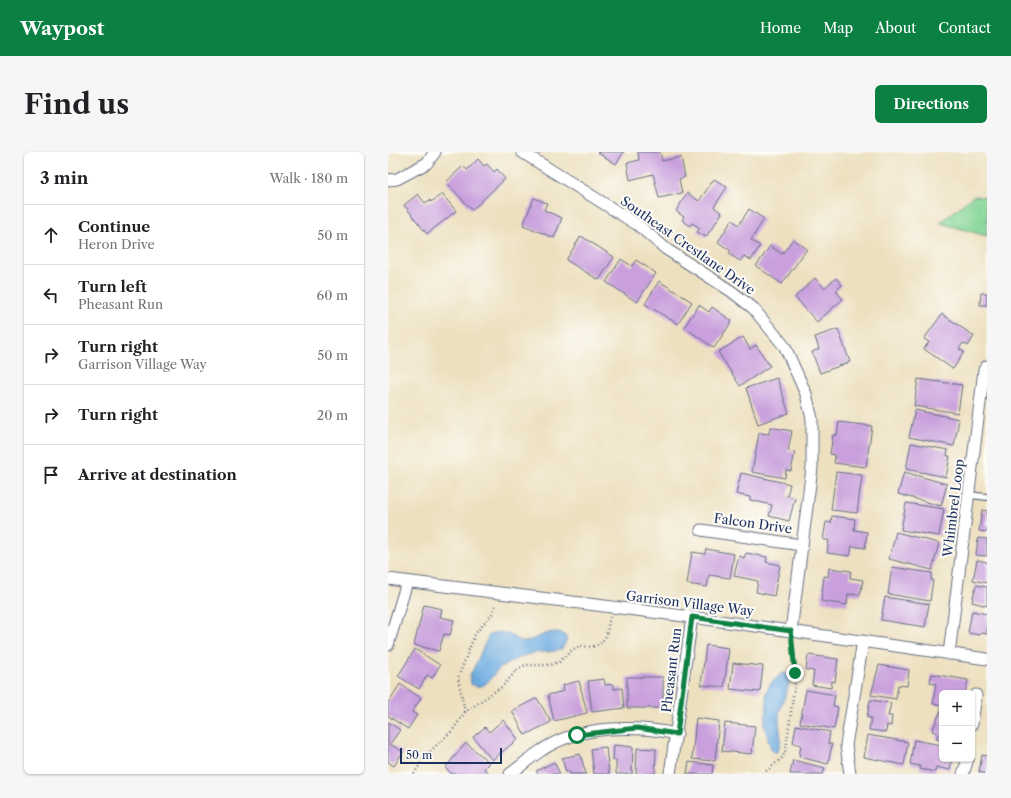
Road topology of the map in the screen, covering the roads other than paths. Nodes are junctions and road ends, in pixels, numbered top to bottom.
1 (435, 152) edge
2 (522, 152) edge
3 (388, 180) edge
4 (987, 366) edge
5 (969, 495) junction
6 (987, 498) edge
7 (701, 530) dead end
8 (801, 545) junction
9 (388, 579) edge
10 (407, 582) junction
11 (692, 617) junction
12 (791, 631) junction
13 (862, 641) junction
14 (388, 646) edge
15 (949, 654) junction
16 (987, 659) edge
17 (976, 695) dead end
18 (975, 702) edge
19 (677, 734) junction
20 (967, 762) edge
21 (510, 774) edge
22 (670, 774) edge
23 (850, 774) edge
24 (963, 774) edge

1 - 3 street
2 - 8 street, Southeast Crestlane Drive
4 - 5 street, Whimbrel Loop
5 - 6 lane
5 - 15 street, Whimbrel Loop
7 - 8 street, Falcon Drive
8 - 12 street, Southeast Crestlane Drive
9 - 10 street, Garrison Village Way
10 - 11 street, Garrison Village Way
10 - 14 street
11 - 12 street, Garrison Village Way
11 - 19 street, Pheasant Run
12 - 13 street, Garrison Village Way
13 - 15 street, Garrison Village Way
13 - 23 street
15 - 16 street, Garrison Village Way
17 - 18 street
19 - 21 street
19 - 22 street, Pheasant Run
20 - 24 street

